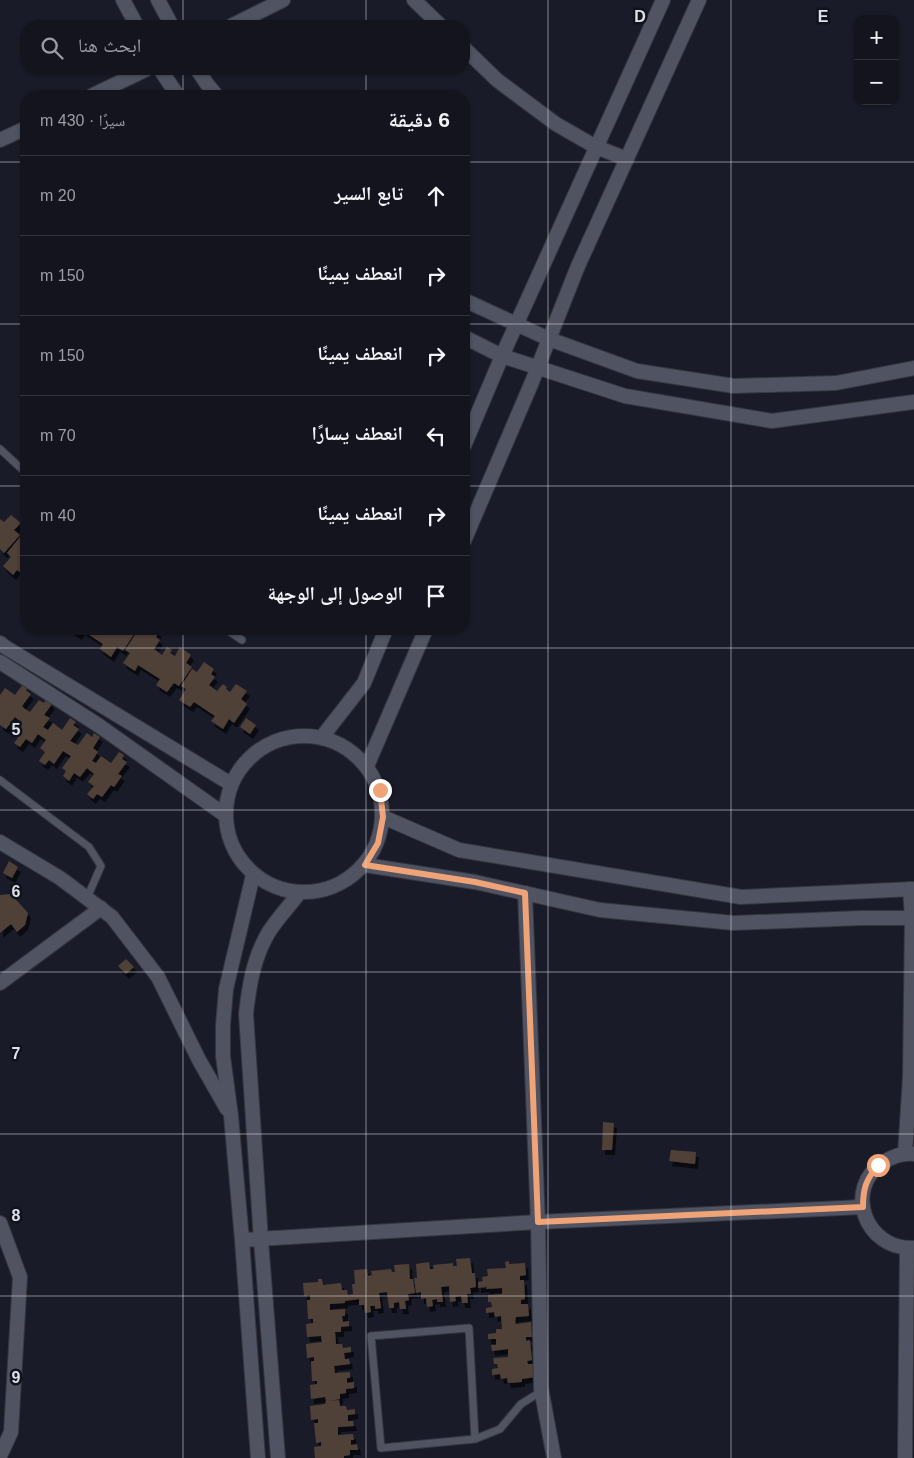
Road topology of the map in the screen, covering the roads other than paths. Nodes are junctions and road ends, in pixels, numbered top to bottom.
1 (123, 0) edge
2 (158, 0) edge
3 (283, 0) edge
4 (414, 0) edge
5 (663, 0) edge
6 (699, 0) edge
7 (134, 20) edge
8 (169, 20) edge
9 (243, 20) edge
10 (435, 20) edge
11 (470, 54) edge
12 (134, 75) edge
13 (164, 75) edge
14 (201, 75) edge
15 (103, 90) edge
16 (174, 90) edge
17 (212, 90) edge
18 (20, 131) edge
19 (0, 140) edge
20 (596, 147) junction
21 (627, 159) junction
22 (470, 303) edge
23 (516, 324) junction
24 (549, 339) junction
25 (470, 340) edge
26 (502, 356) junction
27 (538, 368) junction
28 (914, 368) edge
29 (914, 402) edge
30 (470, 432) edge
31 (0, 449) edge
32 (20, 467) edge
33 (470, 527) edge
34 (235, 635) edge
35 (384, 635) edge
36 (423, 635) edge
37 (242, 640) dead end
38 (0, 642) edge
39 (0, 662) edge
40 (322, 737) junction
41 (367, 766) junction
42 (0, 780) edge
43 (231, 784) junction
44 (225, 815) junction
45 (383, 817) junction
46 (0, 842) edge
47 (365, 865) junction
48 (254, 875) junction
49 (912, 889) edge
50 (299, 893) junction
51 (525, 893) junction
52 (87, 898) junction
53 (100, 908) junction
54 (913, 918) edge
55 (0, 983) edge
56 (912, 1077) edge
57 (231, 1116) junction
58 (910, 1154) edge
59 (863, 1207) junction
60 (538, 1222) junction
61 (0, 1223) edge
62 (242, 1240) junction
63 (261, 1240) junction
64 (910, 1248) edge
65 (910, 1321) edge
66 (542, 1391) junction
67 (475, 1440) junction
68 (0, 1456) edge
69 (258, 1458) edge
70 (278, 1458) edge
71 (554, 1458) edge
72 (904, 1458) edge

1 - 7 street
2 - 8 street
3 - 9 street
4 - 10 street
5 - 20 street
6 - 21 street
11 - 20 street
12 - 15 street
13 - 16 street
14 - 17 street
18 - 19 street
20 - 21 street
20 - 23 street
21 - 24 street
22 - 23 street
23 - 24 street
23 - 26 street
24 - 27 street
24 - 28 street
25 - 26 street
26 - 27 street
26 - 30 street
27 - 29 street
27 - 33 street
31 - 32 lane
34 - 37 lane
35 - 40 street
36 - 41 street
38 - 43 street
39 - 44 street
40 - 41 street
40 - 43 street
41 - 45 street
42 - 52 lane
43 - 44 street
44 - 48 street
45 - 47 street
45 - 49 street
46 - 52 street
47 - 50 street
47 - 51 street
48 - 50 street
48 - 57 street
49 - 54 street
50 - 63 street
51 - 54 street
51 - 60 street
52 - 53 street
53 - 55 street
53 - 57 street
54 - 56 street
56 - 58 street
57 - 62 street
58 - 59 street
59 - 60 street
59 - 64 street
60 - 63 street
60 - 66 street
61 - 68 street
62 - 63 street
62 - 69 street
63 - 70 street
64 - 65 street
65 - 72 street
66 - 67 lane
66 - 71 street
67 - 67 lane

